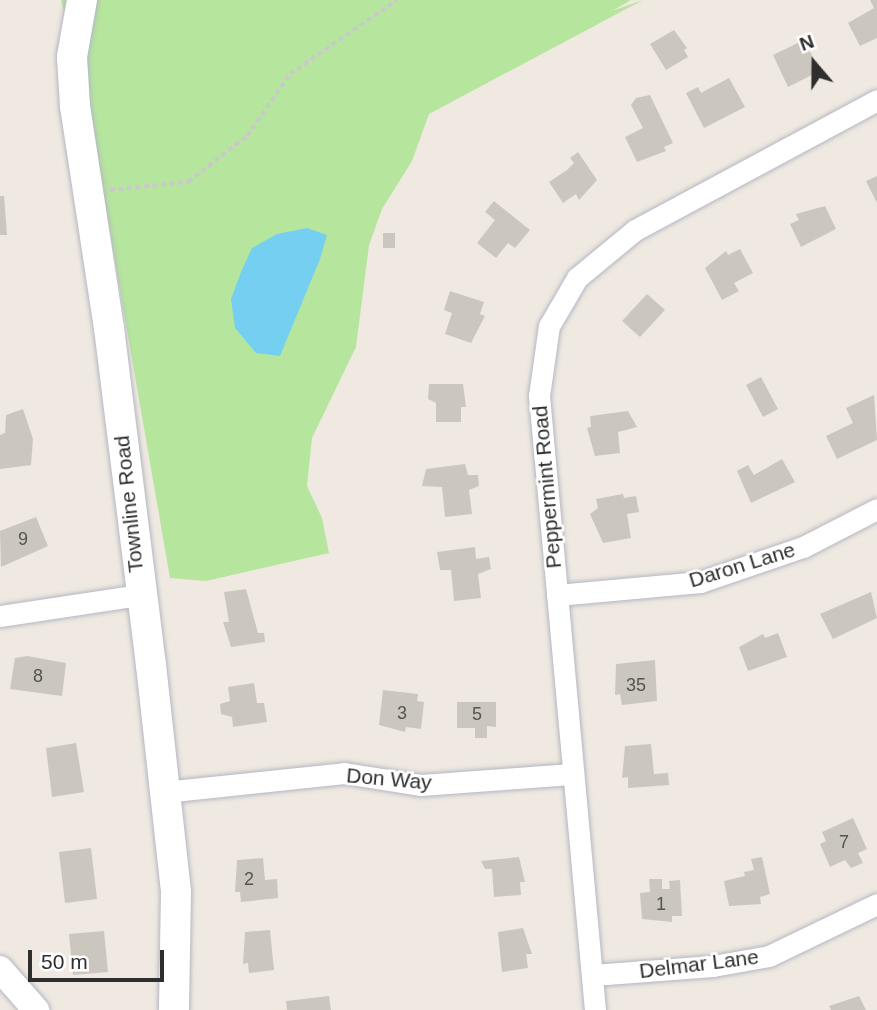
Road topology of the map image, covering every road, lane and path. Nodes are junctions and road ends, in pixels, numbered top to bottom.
1 (82, 0) edge
2 (397, 0) edge
3 (877, 100) edge
4 (87, 192) junction
5 (877, 509) edge
6 (557, 594) junction
7 (139, 596) junction
8 (0, 616) edge
9 (572, 774) junction
10 (164, 792) junction
11 (877, 904) edge
12 (0, 969) edge
13 (593, 975) junction
14 (36, 1010) edge
15 (174, 1010) edge
16 (595, 1010) edge

1 - 4 main road, Townline Road
2 - 4 path
3 - 6 street, Peppermint Road
4 - 7 main road, Townline Road
5 - 6 street, Daron Lane
6 - 9 street, Peppermint Road
7 - 8 street
7 - 10 main road, Townline Road
9 - 10 street, Don Way
9 - 13 street, Peppermint Road
10 - 15 main road, Townline Road
11 - 13 street, Delmar Lane
12 - 14 street
13 - 16 street, Peppermint Road

